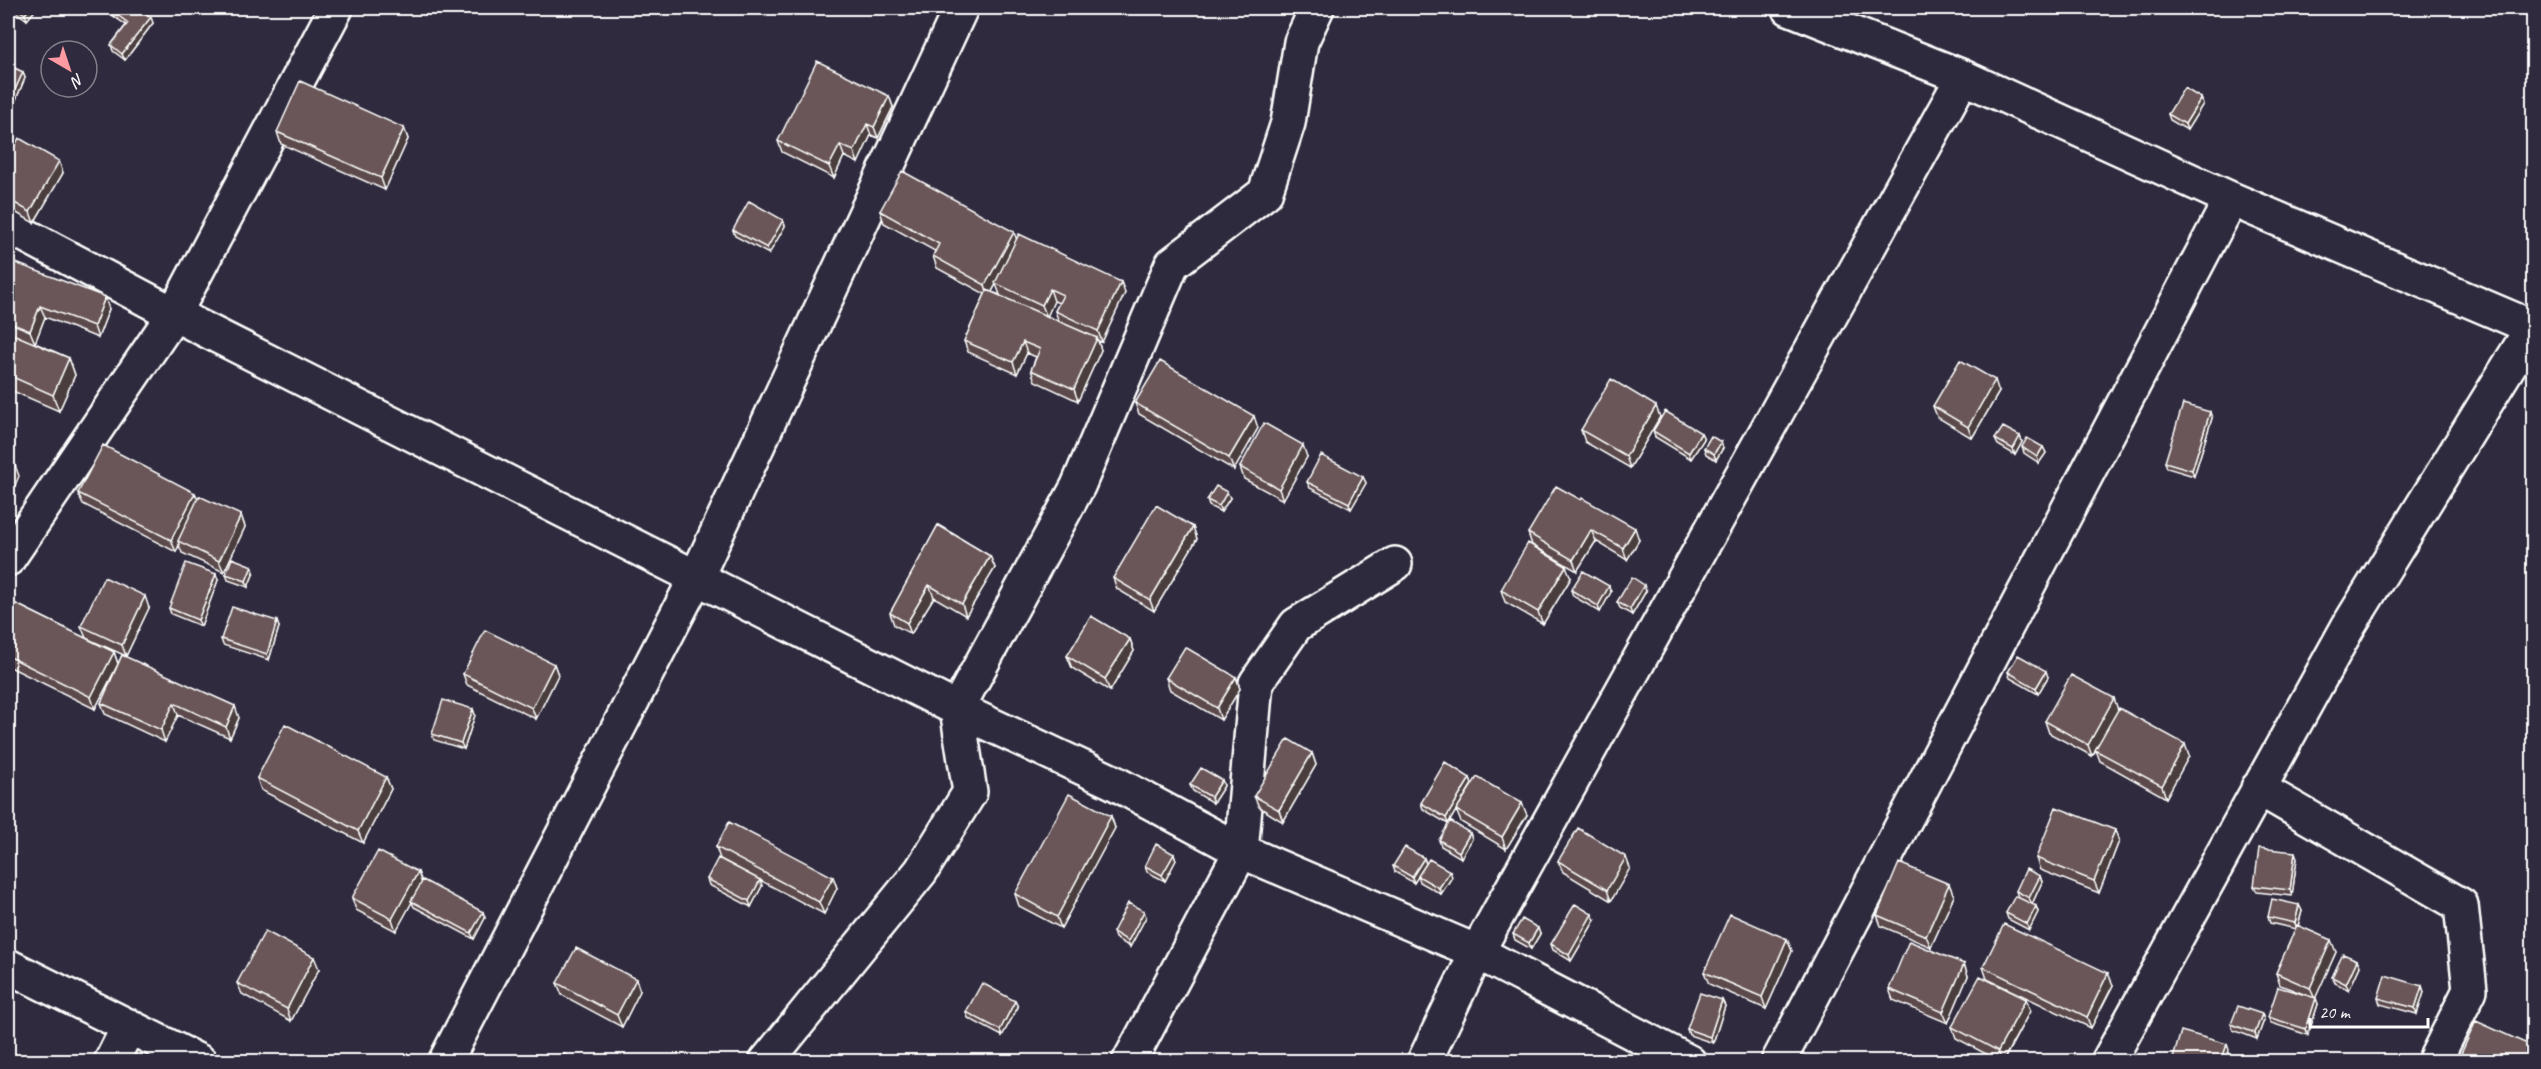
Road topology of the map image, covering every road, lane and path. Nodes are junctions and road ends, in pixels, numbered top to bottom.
1 (336, 8) edge
2 (961, 8) edge
3 (1317, 8) edge
4 (1788, 8) edge
5 (1963, 77) junction
6 (2231, 199) junction
7 (8, 226) edge
8 (174, 314) junction
9 (2533, 327) edge
10 (8, 559) edge
11 (1395, 564) dead end
12 (697, 576) junction
13 (957, 709) junction
14 (2259, 788) junction
15 (1241, 851) junction
16 (1477, 952) junction
17 (8, 966) edge
18 (129, 1026) junction
19 (111, 1062) edge
20 (200, 1062) edge
21 (446, 1062) edge
22 (766, 1062) edge
23 (1129, 1062) edge
24 (1424, 1062) edge
25 (1689, 1062) edge
26 (1778, 1062) edge
27 (2108, 1062) edge
28 (2434, 1062) edge

1 - 8 street
2 - 12 street
3 - 13 street
4 - 5 street
5 - 6 street
5 - 16 street
6 - 9 street
6 - 26 street
7 - 8 street
8 - 10 street
8 - 12 street
9 - 14 street
11 - 15 street
12 - 13 street
12 - 21 street
13 - 15 street
13 - 22 street
14 - 27 street
14 - 28 street
15 - 16 street
15 - 23 street
16 - 24 street
16 - 25 street
17 - 18 street
18 - 19 street
18 - 20 street

